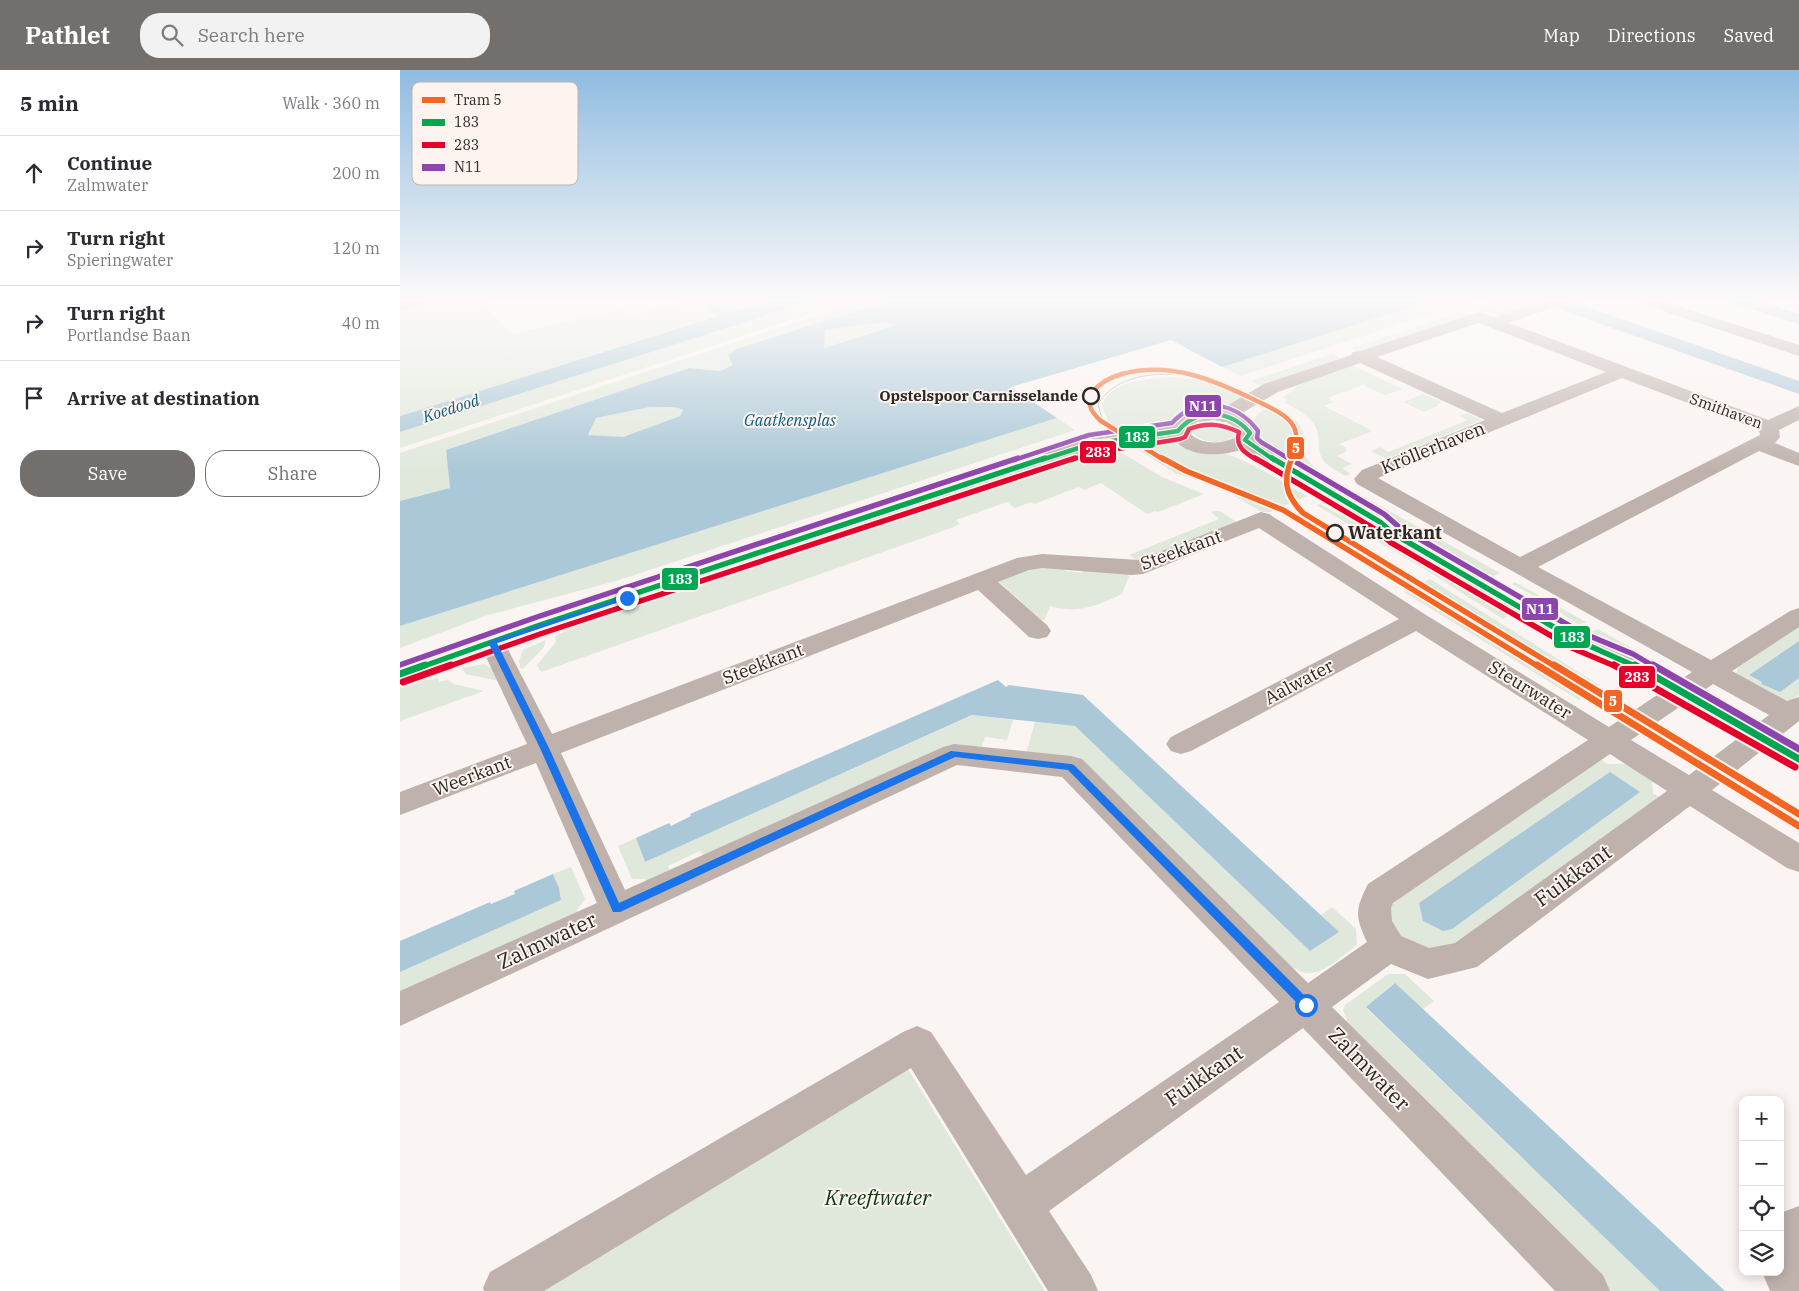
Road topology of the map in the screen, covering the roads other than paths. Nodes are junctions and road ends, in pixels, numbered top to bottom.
1 (1354, 358) edge
2 (1363, 358) edge
3 (1584, 358) edge
4 (1621, 372) junction
5 (1289, 383) junction
6 (1799, 412) edge
7 (1223, 416) junction
8 (1501, 420) junction
9 (1245, 432) junction
10 (1181, 436) junction
11 (1764, 436) junction
12 (1225, 447) junction
13 (1799, 460) edge
14 (1261, 519) joint
15 (1394, 534) junction
16 (1520, 567) junction
17 (981, 580) junction
18 (1799, 616) edge
19 (1417, 620) junction
20 (1038, 631) dead end
21 (492, 642) junction
22 (1712, 672) junction
23 (400, 674) edge
24 (1674, 697) junction
25 (1794, 710) edge
26 (1611, 741) junction
27 (1753, 743) junction
28 (1181, 744) dead end
29 (544, 748) junction
30 (1799, 760) edge
31 (1799, 780) edge
32 (1690, 790) junction
33 (400, 804) edge
34 (1799, 859) edge
35 (617, 909) junction
36 (1388, 948) junction
37 (1306, 1005) junction
38 (400, 1009) edge
39 (1020, 1205) junction
40 (1799, 1228) edge
41 (1784, 1245) edge
42 (1784, 1270) edge
43 (1799, 1289) edge
44 (507, 1291) edge
45 (1075, 1291) edge
46 (1587, 1291) edge

1 - 5 street
2 - 8 street
3 - 4 street, Smithaven
4 - 8 street, Kröllerhaven
4 - 11 street, Smithaven
5 - 7 street
5 - 9 street
6 - 11 street
7 - 9 street
7 - 10 street
8 - 16 street, Kröllerhaven
9 - 12 street
9 - 15 street
10 - 12 street
10 - 21 street
11 - 13 street
11 - 16 street, Smithaven
12 - 15 street
14 - 17 street, Steekkant
14 - 19 street, Steurwater
15 - 24 street
16 - 22 street, Kröllerhaven
17 - 20 street
17 - 29 street, Steekkant
18 - 22 street
19 - 26 street, Steurwater
19 - 28 street, Aalwater
21 - 23 street
21 - 29 street
22 - 24 street
22 - 25 street, Kröllerhaven
24 - 26 street
24 - 27 street
25 - 27 street, Fuikkant
26 - 32 street, Steurwater
26 - 36 street
27 - 30 street
27 - 31 street
27 - 32 street, Fuikkant
29 - 33 street, Weerkant
29 - 35 street
32 - 34 street, Steurwater
32 - 36 street, Fuikkant
35 - 37 street, Zalmwater
35 - 38 street, Zalmwater
36 - 37 street, Fuikkant
37 - 39 street, Fuikkant
37 - 46 street, Zalmwater
39 - 44 street
39 - 45 street
40 - 41 street
42 - 43 street

